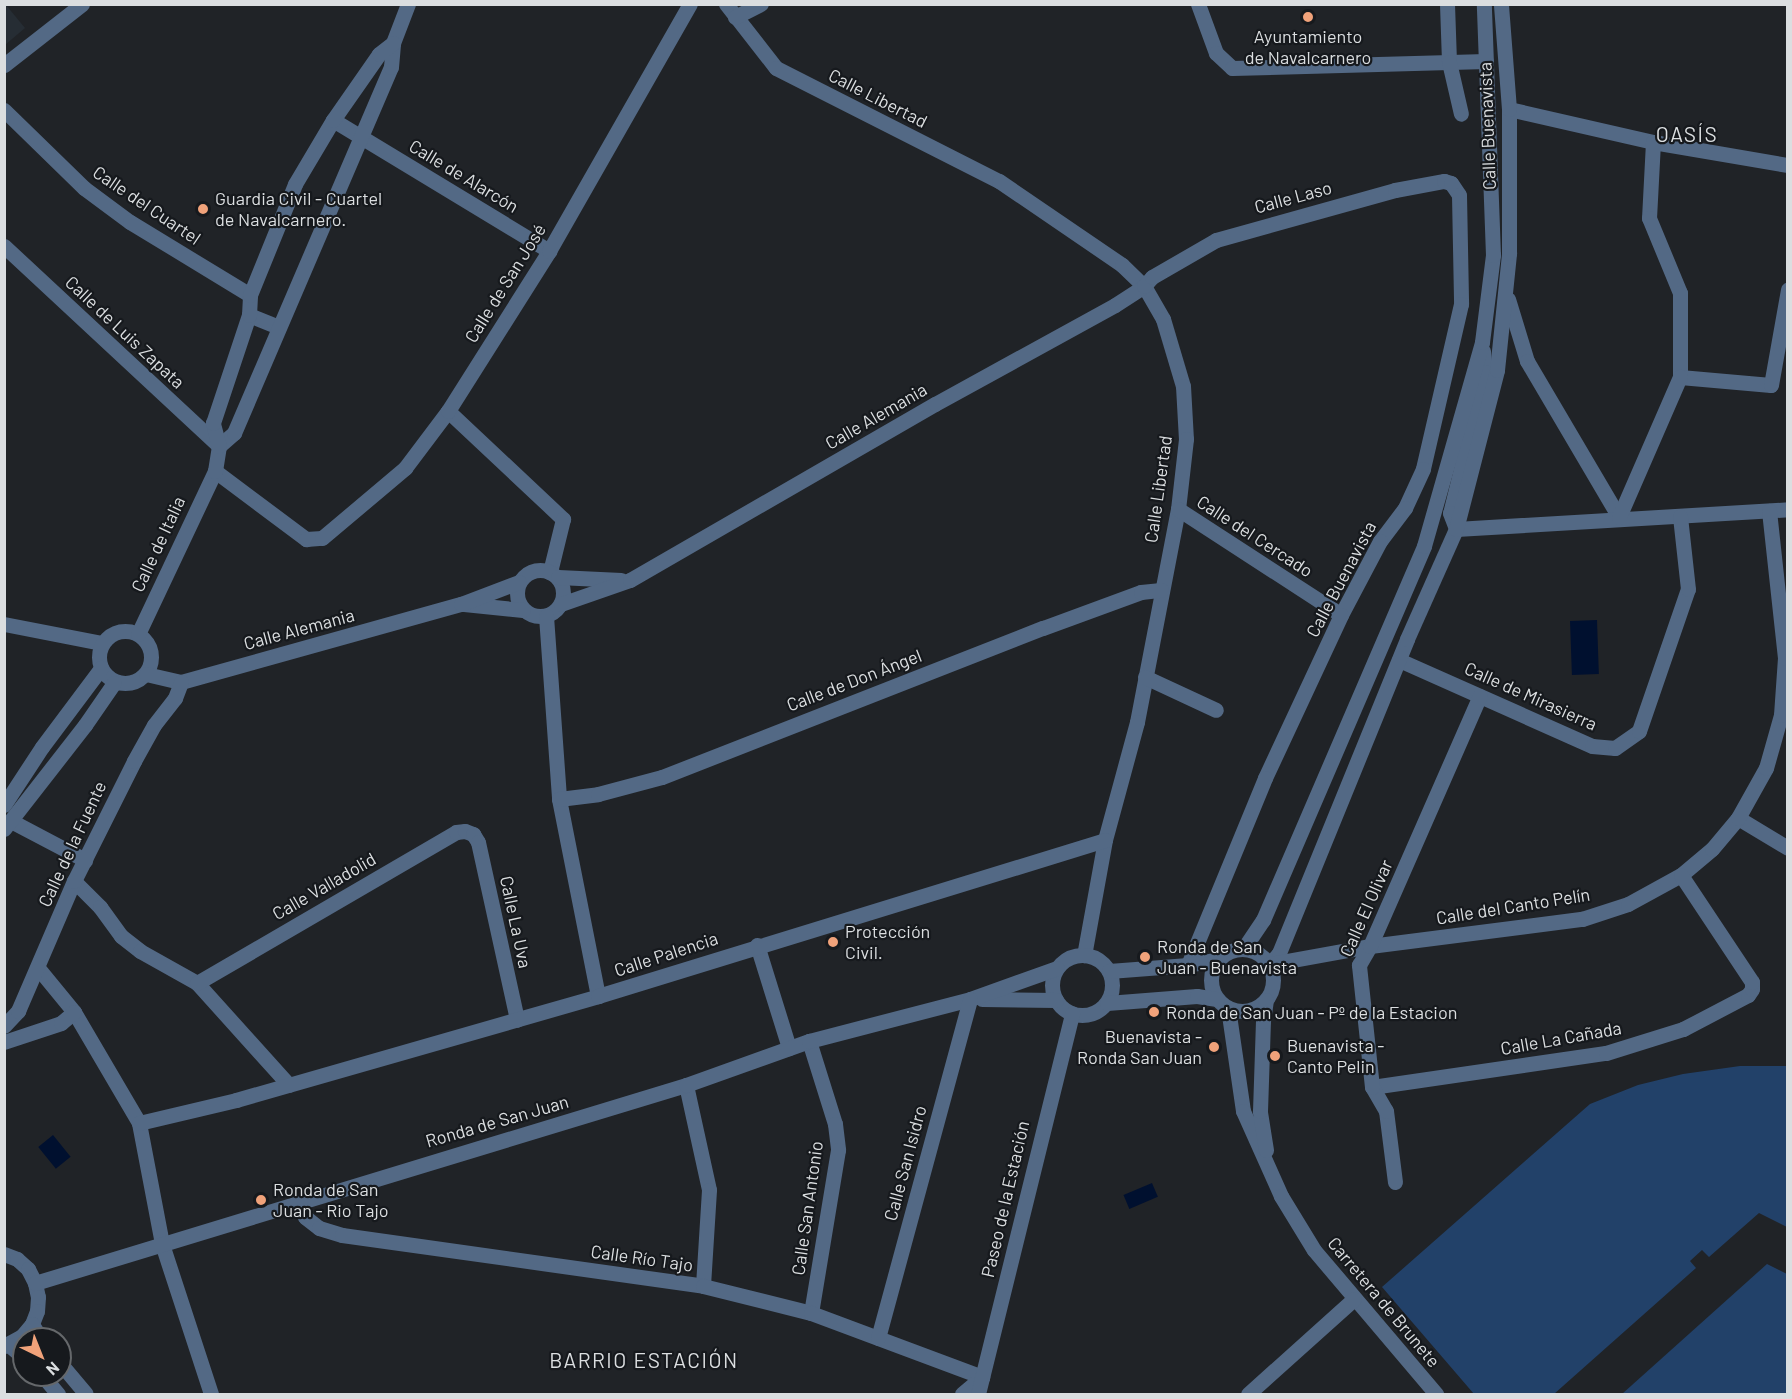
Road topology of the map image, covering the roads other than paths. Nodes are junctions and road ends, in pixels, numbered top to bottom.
1 (82, 4) edge
2 (408, 4) edge
3 (690, 4) edge
4 (761, 4) edge
5 (1197, 4) edge
6 (1447, 4) edge
7 (1484, 4) edge
8 (1502, 4) edge
9 (731, 11) edge
10 (393, 43) junction
11 (1486, 61) junction
12 (1449, 62) junction
13 (4, 65) edge
14 (1509, 109) junction
15 (4, 110) edge
16 (1461, 114) dead end
17 (333, 120) junction
18 (359, 136) junction
19 (1653, 142) junction
20 (1788, 165) edge
21 (1459, 195) joint
22 (4, 246) edge
23 (549, 250) junction
24 (1144, 286) junction
25 (1788, 290) edge
26 (1506, 294) junction
27 (250, 295) junction
28 (249, 315) junction
29 (279, 327) junction
30 (1482, 342) junction
31 (1680, 377) junction
32 (448, 411) junction
33 (219, 446) junction
34 (215, 471) junction
35 (1178, 509) junction
36 (1788, 509) edge
37 (1769, 511) junction
38 (1680, 516) junction
39 (1619, 518) junction
40 (1456, 529) junction
41 (554, 574) junction
42 (630, 580) junction
43 (519, 582) junction
44 (1161, 590) junction
45 (461, 604) junction
46 (561, 604) junction
47 (523, 610) junction
48 (1341, 615) junction
49 (546, 616) junction
50 (4, 624) edge
51 (138, 634) junction
52 (102, 643) junction
53 (1399, 660) junction
54 (101, 668) junction
55 (146, 674) junction
56 (1145, 677) junction
57 (181, 682) junction
58 (114, 683) junction
59 (1480, 696) junction
60 (1216, 710) dead end
61 (559, 799) junction
62 (4, 804) edge
63 (1738, 818) junction
64 (8, 825) edge
65 (473, 834) joint
66 (1105, 840) junction
67 (1788, 848) edge
68 (85, 860) junction
69 (1680, 875) junction
70 (74, 881) junction
71 (757, 945) junction
72 (1370, 946) junction
73 (1244, 948) junction
74 (1084, 955) junction
75 (1218, 959) junction
76 (1270, 964) junction
77 (1188, 965) junction
78 (38, 968) junction
79 (1057, 968) junction
80 (1109, 971) junction
81 (197, 983) junction
82 (598, 996) junction
83 (970, 999) junction
84 (1056, 1000) junction
85 (1266, 1000) junction
86 (1107, 1002) junction
87 (1222, 1004) junction
88 (74, 1012) junction
89 (1072, 1013) junction
90 (517, 1020) junction
91 (4, 1026) edge
92 (809, 1041) junction
93 (4, 1042) edge
94 (789, 1048) junction
95 (686, 1084) junction
96 (288, 1085) junction
97 (1372, 1087) junction
98 (139, 1123) junction
99 (1269, 1170) junction
100 (1395, 1182) dead end
101 (299, 1201) junction
102 (162, 1244) junction
103 (4, 1254) edge
104 (35, 1283) junction
105 (703, 1287) junction
106 (1354, 1299) junction
107 (811, 1313) junction
108 (32, 1324) junction
109 (34, 1327) edge
110 (878, 1338) junction
111 (7, 1346) edge
112 (982, 1377) junction
113 (72, 1378) edge
114 (86, 1395) edge
115 (211, 1395) edge
116 (962, 1395) edge
117 (978, 1395) edge
118 (1248, 1395) edge
119 (1436, 1395) edge

1 - 13 street
2 - 10 street
3 - 23 street, Calle de San José
4 - 9 street
5 - 12 street
6 - 12 street, Calle Buenavista
7 - 11 street, Calle Buenavista
8 - 14 street, Calle Buenavista
9 - 24 street, Calle Libertad
10 - 17 street
10 - 18 street
11 - 12 street
11 - 30 street, Calle Buenavista
12 - 16 street, Calle Buenavista
14 - 19 street
14 - 26 street, Calle Buenavista
15 - 27 street, Calle del Cuartel
17 - 18 street
17 - 27 street
18 - 23 street, Calle de Alarcón
18 - 29 street
19 - 20 street
19 - 31 street
21 - 24 street, Calle Laso
21 - 48 street, Calle Buenavista
22 - 33 street, Calle de Luis Zapata
23 - 32 street, Calle de San José
24 - 35 street, Calle Libertad
24 - 42 street, Calle Alemania
25 - 31 street
26 - 39 street
26 - 40 street, Calle Buenavista
27 - 28 street
28 - 29 street
28 - 33 street
29 - 33 street
30 - 40 street, Calle Buenavista
30 - 73 street, Calle Buenavista
31 - 39 street
32 - 34 street, Calle de San José
32 - 41 street
33 - 34 street, Calle de Italia
34 - 51 street, Calle de Italia
35 - 44 street, Calle Libertad
35 - 48 street, Calle del Cercado
36 - 37 street
37 - 38 street
37 - 63 street, Calle del Canto Pelín
38 - 39 street
38 - 59 street, Calle de Mirasierra
39 - 40 street
40 - 53 street, Calle Buenavista
41 - 42 street
41 - 43 street
41 - 46 street
42 - 46 street, Calle Alemania
43 - 45 street, Calle Alemania
43 - 47 street
44 - 56 street, Calle Libertad
44 - 61 street, Calle de Don Ángel
45 - 47 street, Calle Alemania
45 - 57 street, Calle Alemania
46 - 49 street
47 - 49 street
48 - 77 street, Calle Buenavista
49 - 61 street
50 - 52 street
51 - 52 street
51 - 55 street
52 - 54 street
53 - 59 street, Calle de Mirasierra
53 - 76 street, Calle Buenavista
54 - 58 street
54 - 62 street
55 - 57 street, Calle Alemania
55 - 58 street
56 - 60 street
56 - 66 street, Calle Libertad
57 - 68 street, Calle de la Fuente
58 - 64 street
59 - 72 street, Calle El Olivar
61 - 82 street
63 - 67 street
63 - 69 street, Calle del Canto Pelín
64 - 68 street
65 - 81 street, Calle Valladolid
65 - 90 street, Calle La Uva
66 - 71 street, Calle Palencia
66 - 74 street, Calle Libertad
68 - 70 street, Calle de la Fuente
69 - 72 street, Calle del Canto Pelín
69 - 97 street, Calle La Cañada
70 - 78 street, Calle de la Fuente
70 - 81 street
71 - 82 street, Calle Palencia
71 - 94 street
72 - 76 street, Calle del Canto Pelín
72 - 97 street, Calle El Olivar
73 - 75 street
73 - 76 street
74 - 79 street, Ronda de San Juan
74 - 80 street
75 - 77 street
75 - 87 street
76 - 85 street
77 - 80 street
78 - 88 street
78 - 91 street, Calle de la Fuente
79 - 83 street, Ronda de San Juan
79 - 84 street
80 - 86 street
81 - 96 street
82 - 90 street, Calle Palencia
83 - 84 street, Ronda de San Juan
83 - 92 street, Ronda de San Juan
83 - 110 street, Calle San Isidro
84 - 89 street
85 - 87 street
85 - 99 street, Carretera de Brunete
86 - 87 street
86 - 89 street
87 - 99 street, Carretera de Brunete
88 - 93 street
88 - 98 street
89 - 112 street, Paseo de la Estación
90 - 96 street, Calle Palencia
92 - 94 street, Ronda de San Juan
92 - 107 street, Calle San Antonio
94 - 95 street, Ronda de San Juan
95 - 101 street, Ronda de San Juan
95 - 105 street
96 - 98 street, Calle Palencia
97 - 100 street, Calle El Olivar
98 - 102 street
99 - 106 street, Carretera de Brunete
101 - 102 street, Ronda de San Juan
101 - 105 street, Calle Río Tajo
102 - 104 street, Ronda de San Juan
102 - 115 street
103 - 104 street
104 - 108 street
105 - 107 street, Calle Río Tajo
106 - 118 street
106 - 119 street, Carretera de Brunete
107 - 110 street, Calle Río Tajo
108 - 109 street
108 - 111 street
110 - 112 street, Calle Río Tajo
112 - 116 street
112 - 117 street, Paseo de la Estación
113 - 114 street

